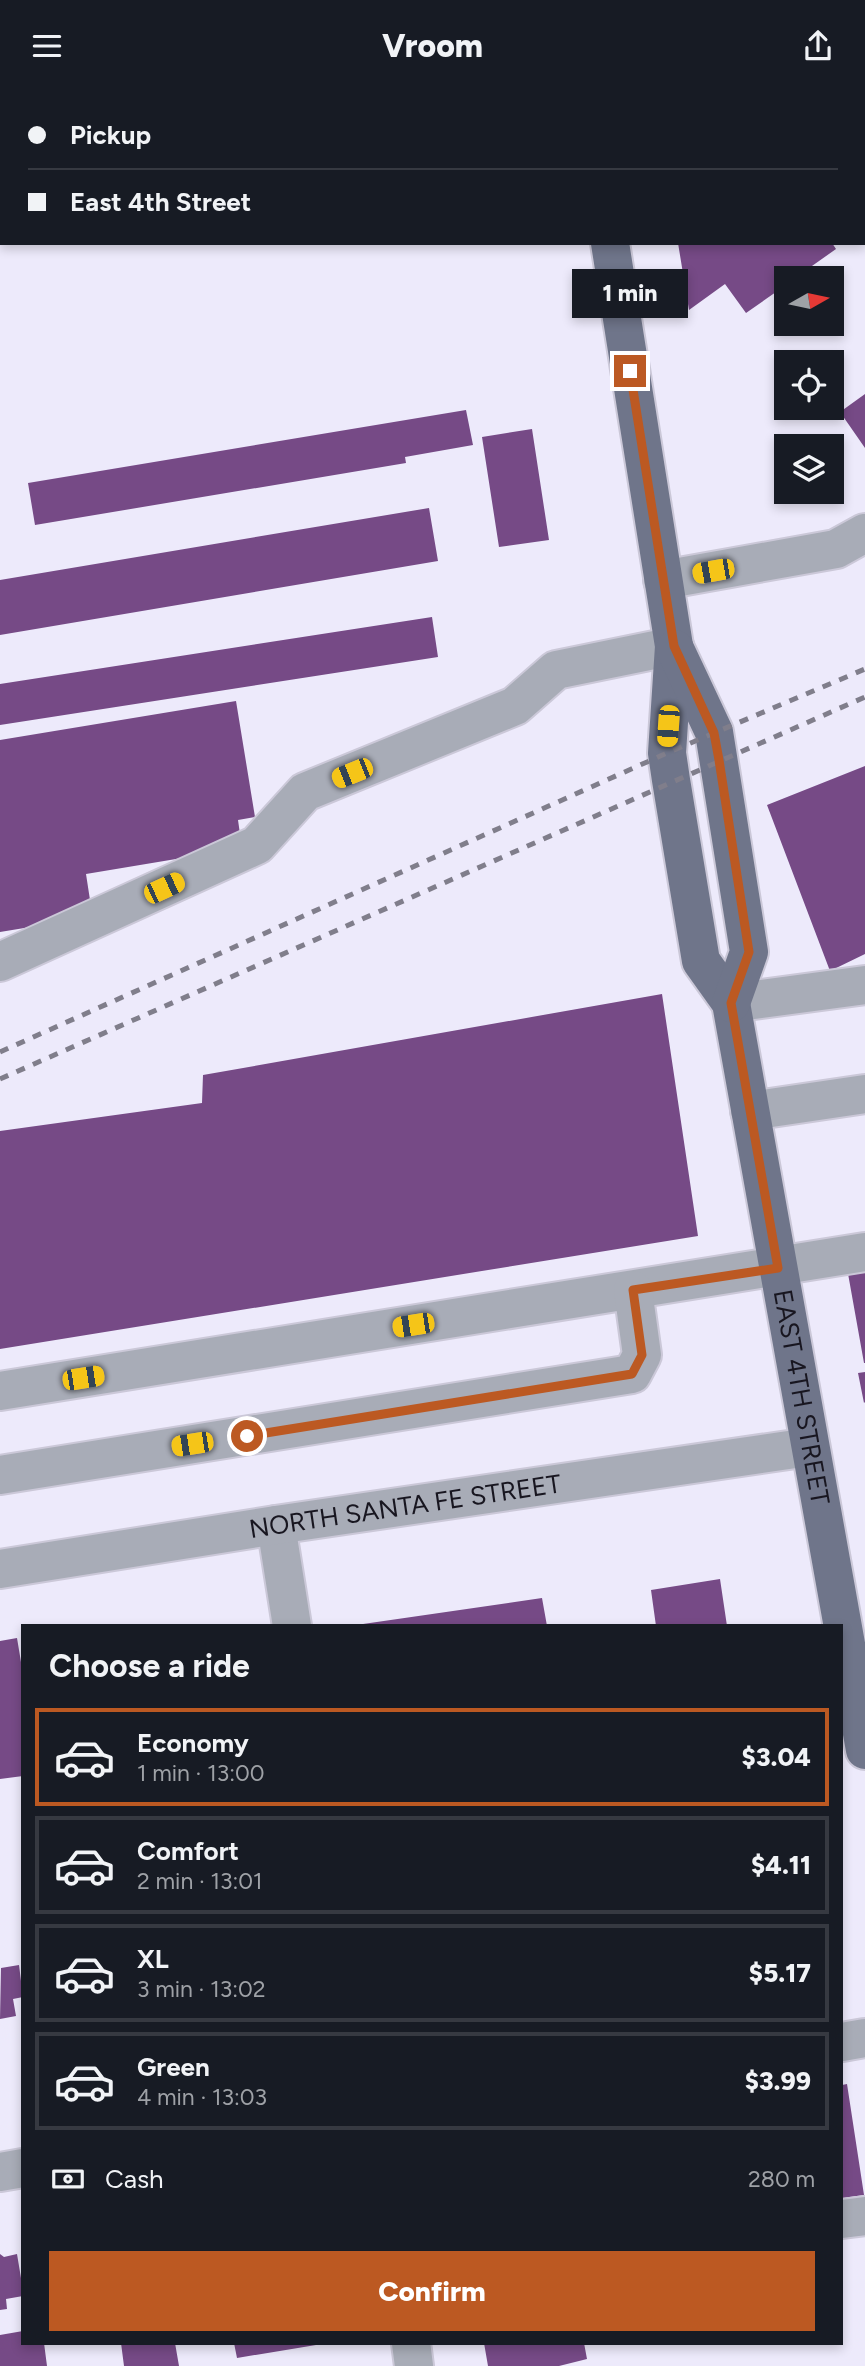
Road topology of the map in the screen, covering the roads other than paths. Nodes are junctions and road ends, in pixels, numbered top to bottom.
1 (610, 245) edge
2 (865, 533) edge
3 (663, 579) junction
4 (674, 646) junction
5 (0, 962) edge
6 (865, 985) edge
7 (731, 1003) junction
8 (865, 1094) edge
9 (750, 1111) junction
10 (865, 1252) edge
11 (778, 1268) junction
12 (633, 1290) junction
13 (0, 1391) edge
14 (809, 1447) junction
15 (0, 1475) edge
16 (276, 1525) junction
17 (0, 1569) edge
18 (853, 1613) edge
19 (292, 1624) edge
20 (865, 1749) edge
21 (865, 2038) edge
22 (843, 2042) edge
23 (21, 2168) edge
24 (0, 2172) edge
25 (865, 2216) edge
26 (843, 2219) edge
27 (411, 2345) edge
28 (414, 2366) edge

1 - 3 main road, EAST 4TH STREET
2 - 3 street
3 - 4 main road, EAST 4TH STREET
4 - 5 street
4 - 7 main road, EAST 4TH STREET
4 - 7 main road, EAST 4TH STREET
6 - 7 street
7 - 9 main road, EAST 4TH STREET
8 - 9 street
9 - 11 main road, EAST 4TH STREET
10 - 11 street
11 - 12 street
11 - 14 main road, EAST 4TH STREET
12 - 13 street
12 - 15 street
14 - 16 street, NORTH SANTA FE STREET
14 - 18 main road, EAST 4TH STREET
16 - 17 street, NORTH SANTA FE STREET
16 - 19 street
18 - 20 main road, EAST 4TH STREET
21 - 22 street
23 - 24 street
25 - 26 street
27 - 28 street

